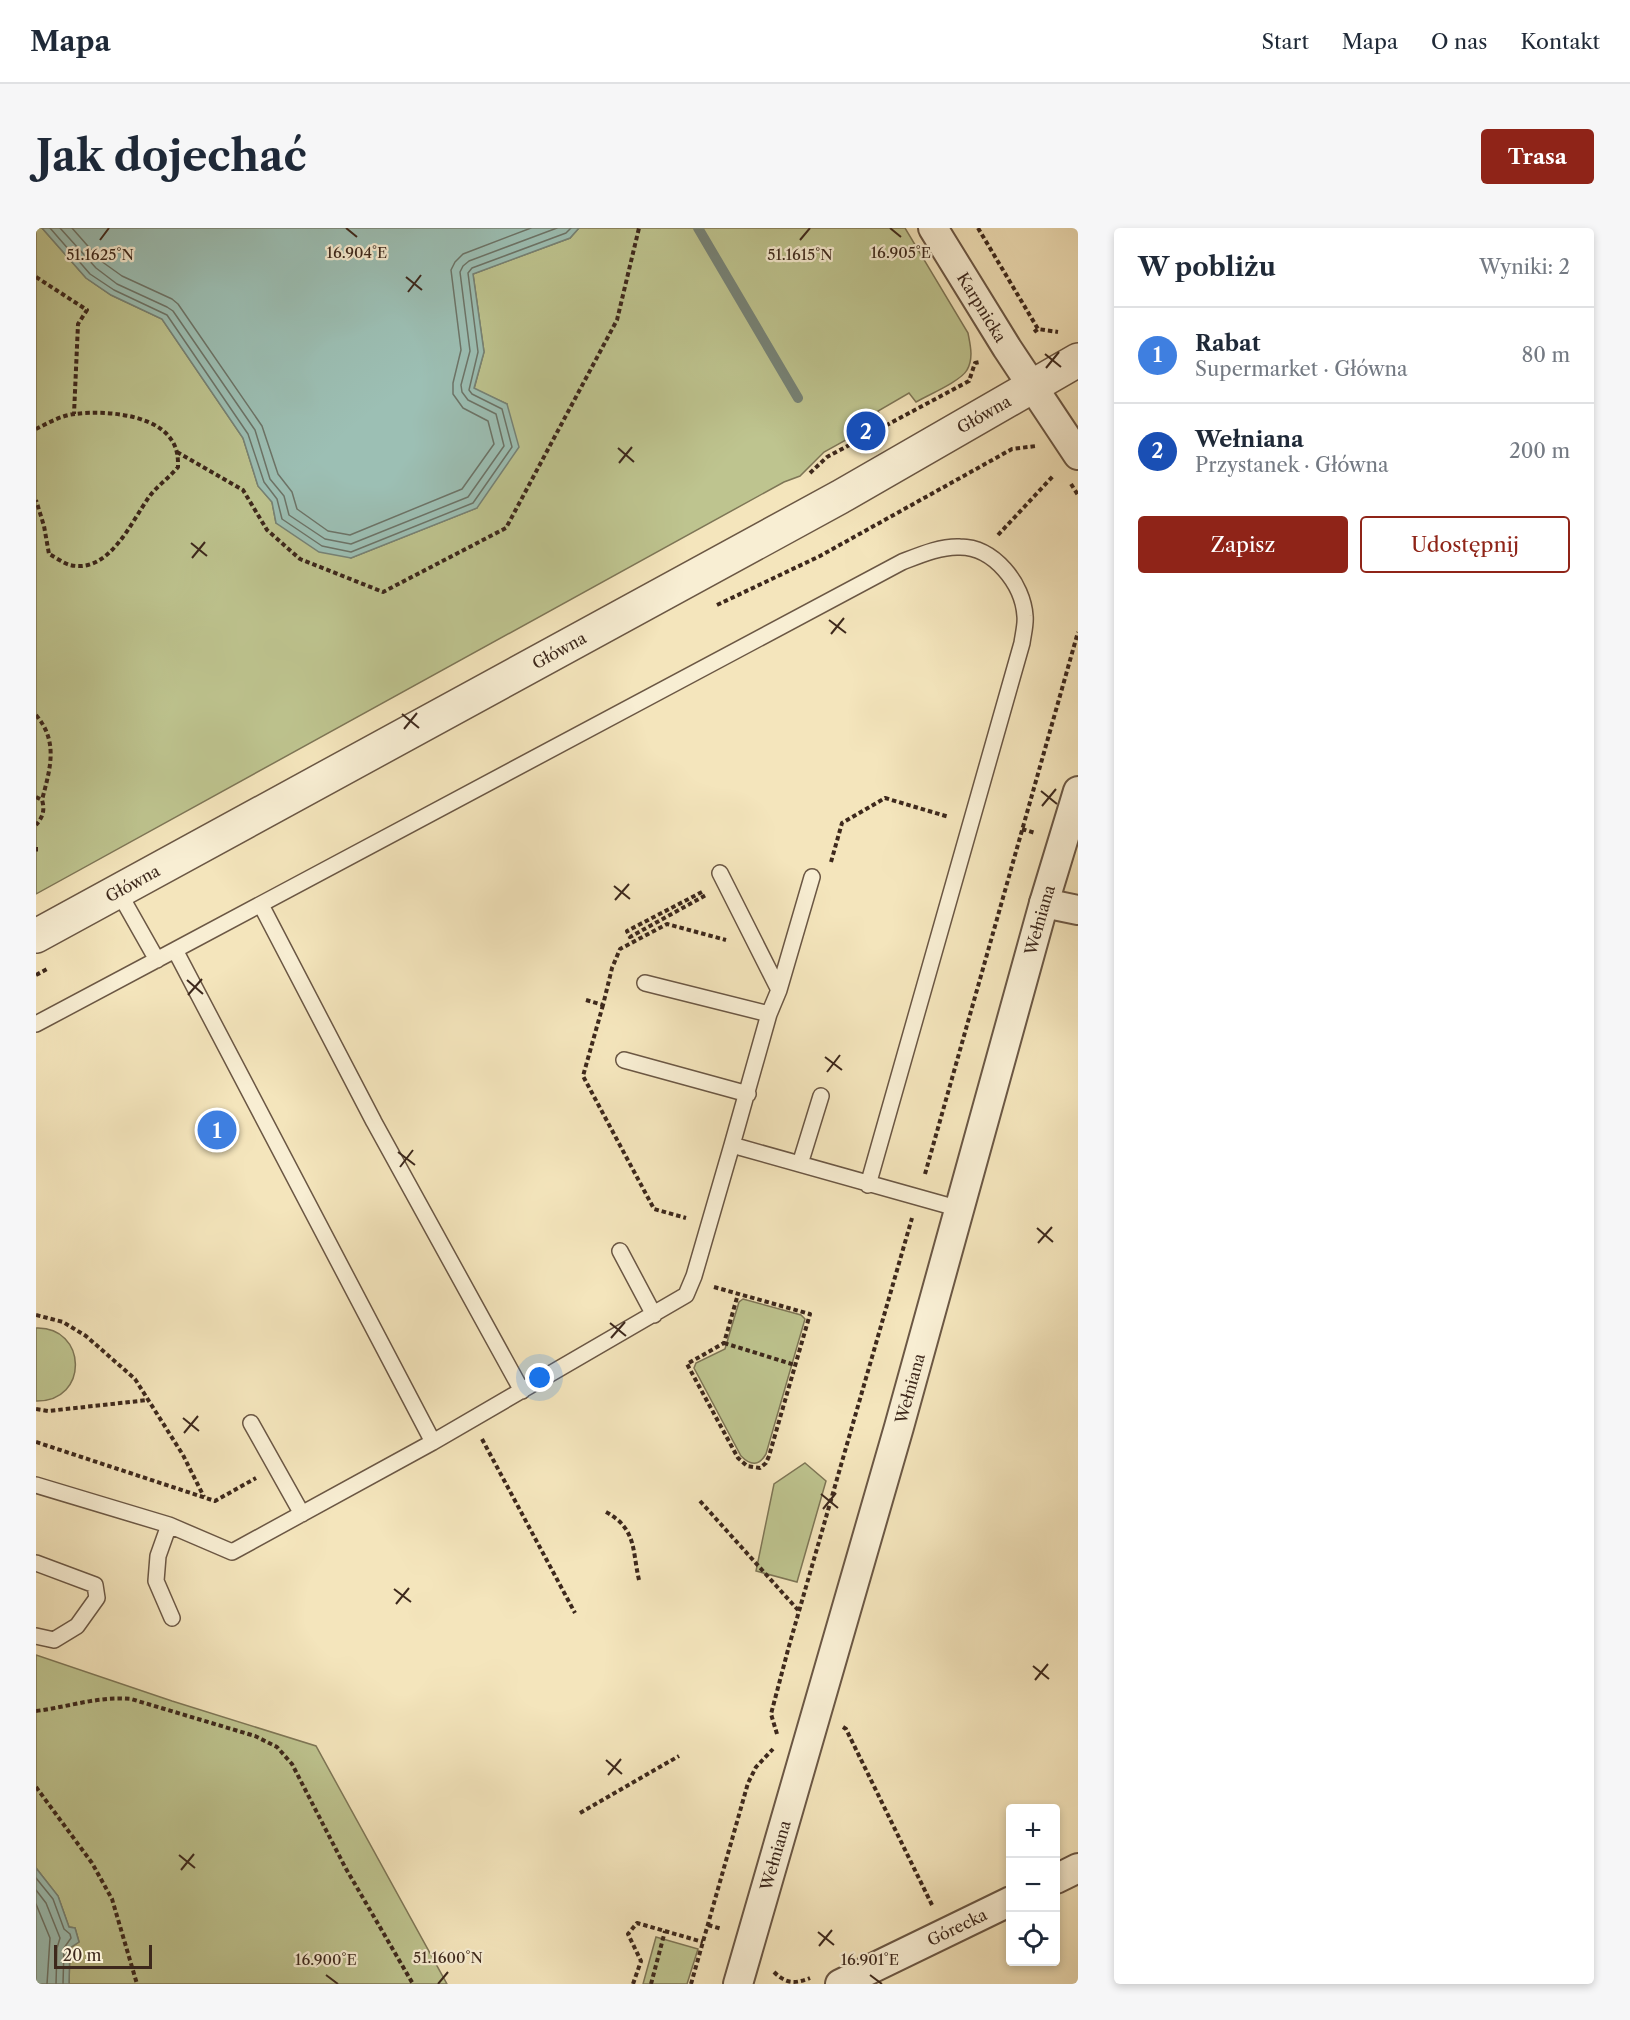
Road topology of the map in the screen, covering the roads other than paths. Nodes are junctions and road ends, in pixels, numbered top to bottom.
1 (933, 228) edge
2 (1078, 360) edge
3 (1032, 387) junction
4 (1070, 461) edge
5 (1078, 791) edge
6 (722, 877) road end
7 (812, 877) dead end
8 (118, 891) junction
9 (1044, 903) junction
10 (261, 905) junction
11 (1078, 910) edge
12 (36, 936) edge
13 (176, 950) junction
14 (157, 960) junction
15 (645, 983) dead end
16 (778, 990) junction
17 (769, 1014) junction
18 (36, 1024) edge
19 (624, 1060) dead end
20 (748, 1094) junction
21 (821, 1096) dead end
22 (732, 1145) junction
23 (800, 1164) junction
24 (868, 1185) junction
25 (960, 1209) junction
26 (620, 1251) dead end
27 (654, 1315) junction
28 (522, 1391) junction
29 (251, 1424) dead end
30 (433, 1442) junction
31 (36, 1485) edge
32 (302, 1514) junction
33 (169, 1525) junction
34 (36, 1563) edge
35 (172, 1618) dead end
36 (36, 1636) edge
37 (1078, 1868) edge
38 (1060, 1877) edge
39 (1006, 1903) edge
40 (738, 1984) edge
41 (840, 1984) edge

1 - 3 street, Karpnicka
2 - 3 street, Główna
3 - 4 street
3 - 8 street, Główna
5 - 9 street, Wełniana
6 - 16 lane
7 - 16 lane
8 - 12 street, Główna
8 - 14 lane
9 - 11 street
9 - 25 street, Wełniana
10 - 13 lane
10 - 24 lane
10 - 28 lane
13 - 14 lane
13 - 30 lane
14 - 18 lane
15 - 17 lane
16 - 17 lane
17 - 20 lane
19 - 20 lane
20 - 22 lane
21 - 23 lane
22 - 23 lane
22 - 27 lane
23 - 24 lane
24 - 25 lane
25 - 40 street, Wełniana
26 - 27 lane
27 - 28 lane
28 - 30 lane
29 - 32 lane
30 - 32 lane
31 - 33 lane
32 - 33 lane
33 - 35 lane
34 - 36 lane
37 - 38 street
39 - 41 street, Górecka

